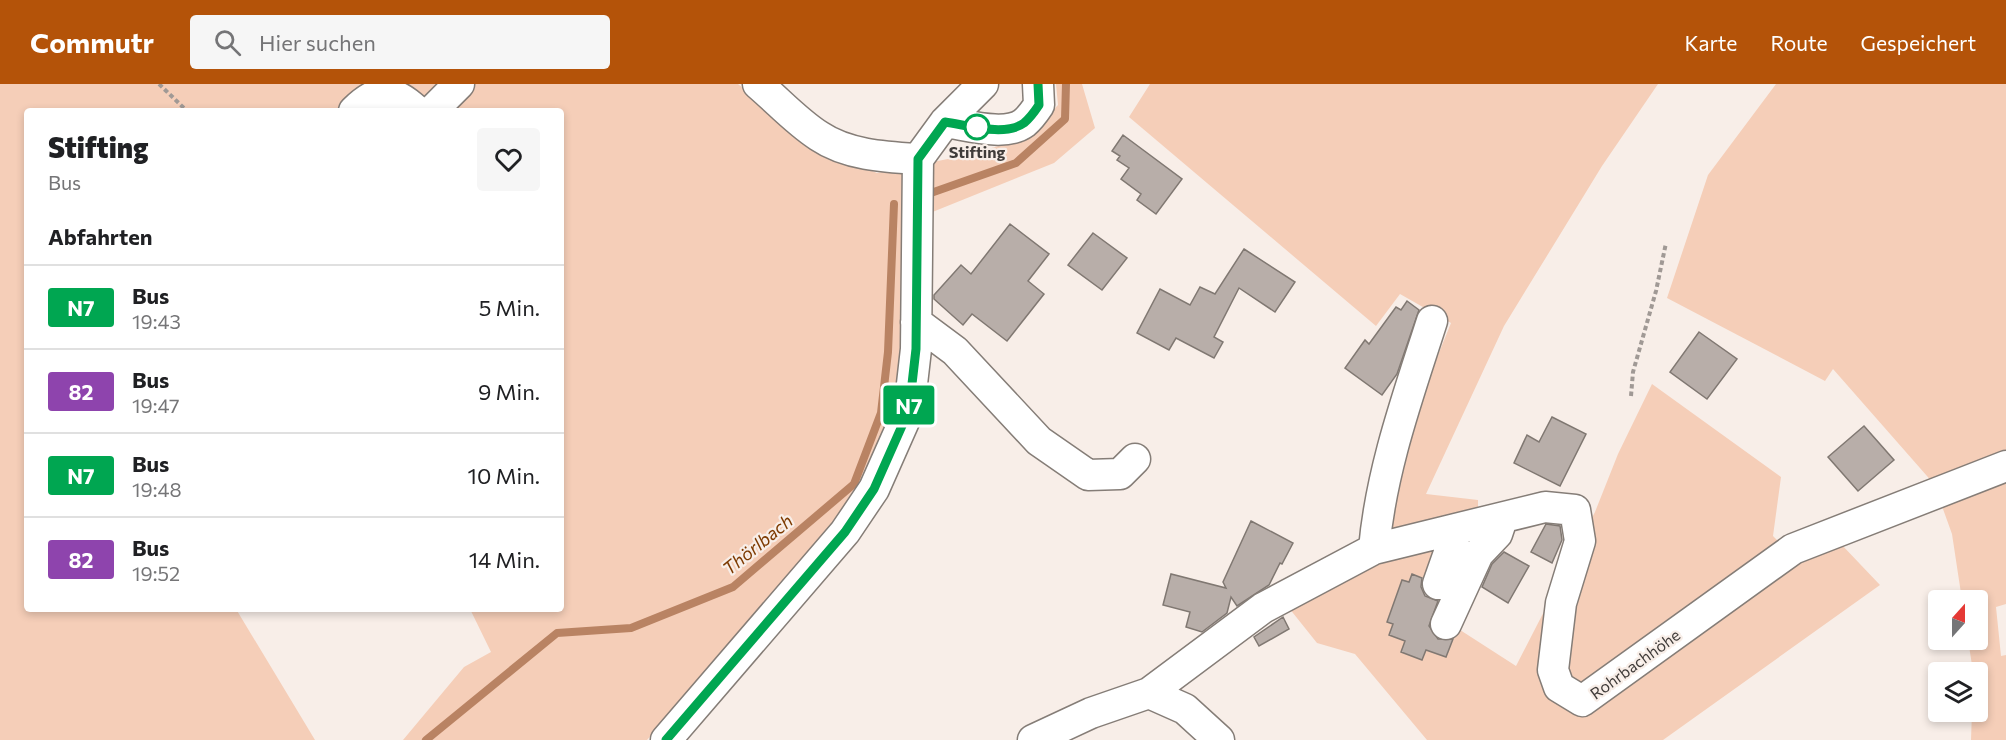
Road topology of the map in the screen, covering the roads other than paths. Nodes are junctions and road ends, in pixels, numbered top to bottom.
1 (459, 84) edge
2 (758, 84) edge
3 (982, 84) edge
4 (1038, 84) edge
5 (357, 108) edge
6 (414, 108) edge
7 (435, 108) edge
8 (945, 122) junction
9 (918, 159) junction
10 (1432, 321) dead end
11 (916, 322) junction
12 (1135, 459) dead end
13 (2006, 466) edge
14 (1502, 519) junction
15 (1457, 530) junction
16 (1374, 549) junction
17 (1438, 584) dead end
18 (1446, 624) dead end
19 (1149, 693) junction
20 (666, 740) edge
21 (1032, 740) edge
22 (1219, 740) edge

1 - 7 street
2 - 9 street
3 - 8 street
4 - 8 street
5 - 6 street
8 - 9 street
9 - 11 street
10 - 16 street
11 - 12 street
11 - 20 street
13 - 14 street, Rohrbachhöhe
14 - 15 street, Rohrbachhöhe
14 - 18 street
15 - 16 street, Rohrbachhöhe
15 - 17 street
16 - 19 street, Rohrbachhöhe
19 - 21 street, Rohrbachhöhe
19 - 22 street

